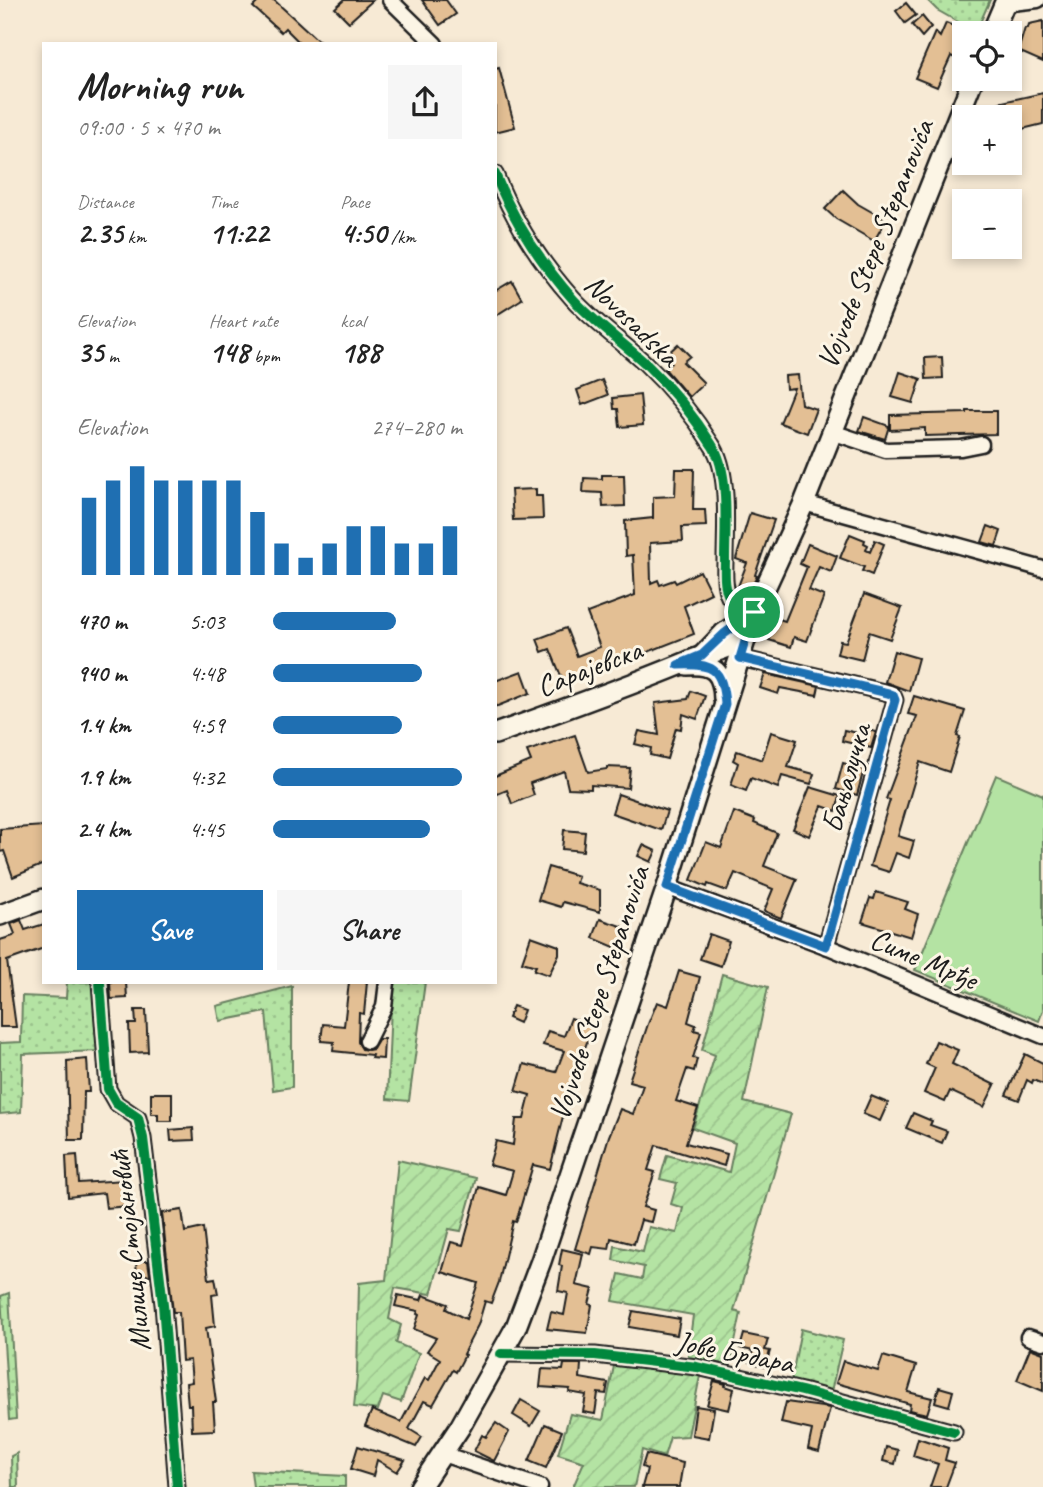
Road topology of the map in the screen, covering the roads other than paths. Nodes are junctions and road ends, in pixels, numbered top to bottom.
1 (390, 0) edge
2 (1038, 0) edge
3 (1005, 2) edge
4 (997, 21) edge
5 (433, 42) edge
6 (969, 91) edge
7 (497, 178) edge
8 (832, 432) junction
9 (981, 444) dead end
10 (804, 503) junction
11 (1043, 569) edge
12 (754, 612) junction
13 (747, 637) junction
14 (702, 655) junction
15 (740, 658) junction
16 (678, 665) junction
17 (725, 704) junction
18 (497, 733) edge
19 (667, 887) junction
20 (42, 900) edge
21 (0, 915) edge
22 (826, 946) junction
23 (100, 984) edge
24 (387, 984) edge
25 (1043, 1036) edge
26 (367, 1041) dead end
27 (1028, 1338) dead end
28 (1043, 1342) edge
29 (501, 1354) junction
30 (954, 1432) dead end
31 (443, 1454) junction
32 (177, 1487) edge
33 (420, 1487) edge
34 (540, 1487) edge

1 - 5 street
2 - 3 street
3 - 4 main road
6 - 8 main road, Vojvode Stepe Stepanovića
7 - 12 street, Novosadska
8 - 9 street
8 - 10 main road, Vojvode Stepe Stepanovića
10 - 11 street
10 - 12 main road, Vojvode Stepe Stepanovića
12 - 13 main road, Vojvode Stepe Stepanovića
12 - 14 main road
13 - 14 main road, Сарајевска
13 - 15 main road, Vojvode Stepe Stepanovića
14 - 16 main road, Сарајевска
15 - 17 main road, Vojvode Stepe Stepanovića
15 - 22 street, Бањалучка
16 - 17 main road
16 - 18 main road, Сарајевска
17 - 19 main road, Vojvode Stepe Stepanovića
19 - 22 street, Симе Мрђе
19 - 29 main road, Vojvode Stepe Stepanovića
20 - 21 main road
22 - 25 street, Симе Мрђе
23 - 32 street, Милице Стојановић
24 - 26 street
27 - 28 street
29 - 30 street, Јове Брдара
29 - 31 main road, Vojvode Stepe Stepanovića
31 - 33 main road, Vojvode Stepe Stepanovića
31 - 34 street

